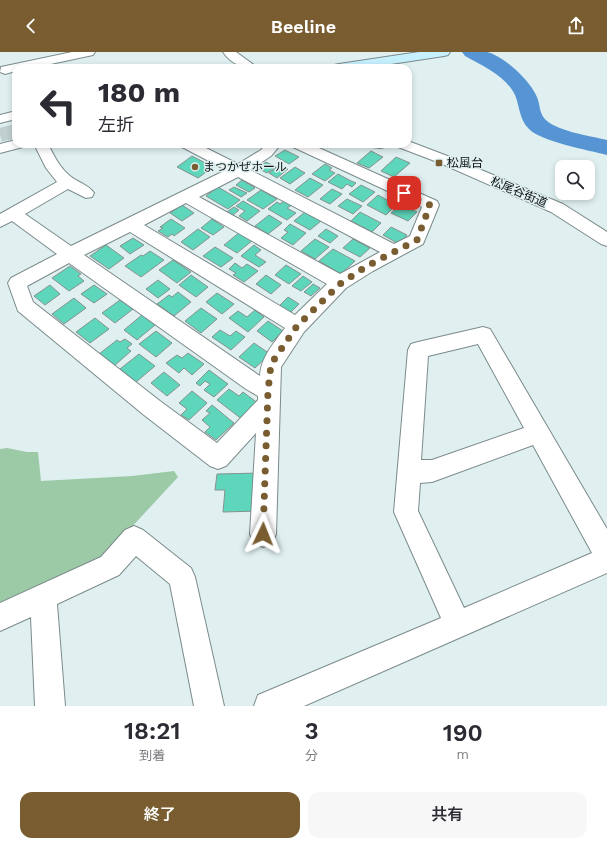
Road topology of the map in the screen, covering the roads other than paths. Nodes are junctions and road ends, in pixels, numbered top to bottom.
1 (89, 52) edge
2 (229, 52) edge
3 (444, 52) edge
4 (46, 64) edge
5 (246, 64) edge
6 (365, 64) edge
7 (12, 116) edge
8 (0, 120) edge
9 (12, 146) edge
10 (43, 148) edge
11 (195, 148) edge
12 (270, 148) edge
13 (307, 148) edge
14 (412, 148) edge
15 (0, 149) edge
16 (238, 169) junction
17 (67, 183) junction
18 (86, 193) dead end
19 (186, 196) junction
20 (7, 217) edge
21 (132, 225) junction
22 (607, 240) edge
23 (395, 252) junction
24 (71, 254) junction
25 (340, 284) junction
26 (8, 285) edge
27 (297, 326) junction
28 (268, 398) junction
29 (538, 433) junction
30 (409, 472) junction
31 (263, 534) dead end
32 (607, 554) edge
33 (607, 560) edge
34 (43, 597) junction
35 (0, 617) edge
36 (458, 625) junction
37 (50, 706) edge
38 (209, 706) edge
39 (269, 706) edge

1 - 4 street
2 - 5 street
3 - 6 street
7 - 8 street
9 - 15 street
10 - 17 street
11 - 16 street
12 - 16 street
13 - 23 street
14 - 22 street, 松尾谷街道
16 - 19 street
16 - 23 street
17 - 18 street
17 - 20 street
19 - 21 street
19 - 25 street
20 - 24 street
21 - 24 street
21 - 27 street
23 - 25 street
24 - 26 street
24 - 28 street
25 - 27 street
26 - 28 street
27 - 28 street
28 - 31 street
29 - 30 street
29 - 30 street
29 - 32 street
30 - 36 street
33 - 36 street
34 - 35 street
34 - 37 street
34 - 38 street
36 - 39 street

